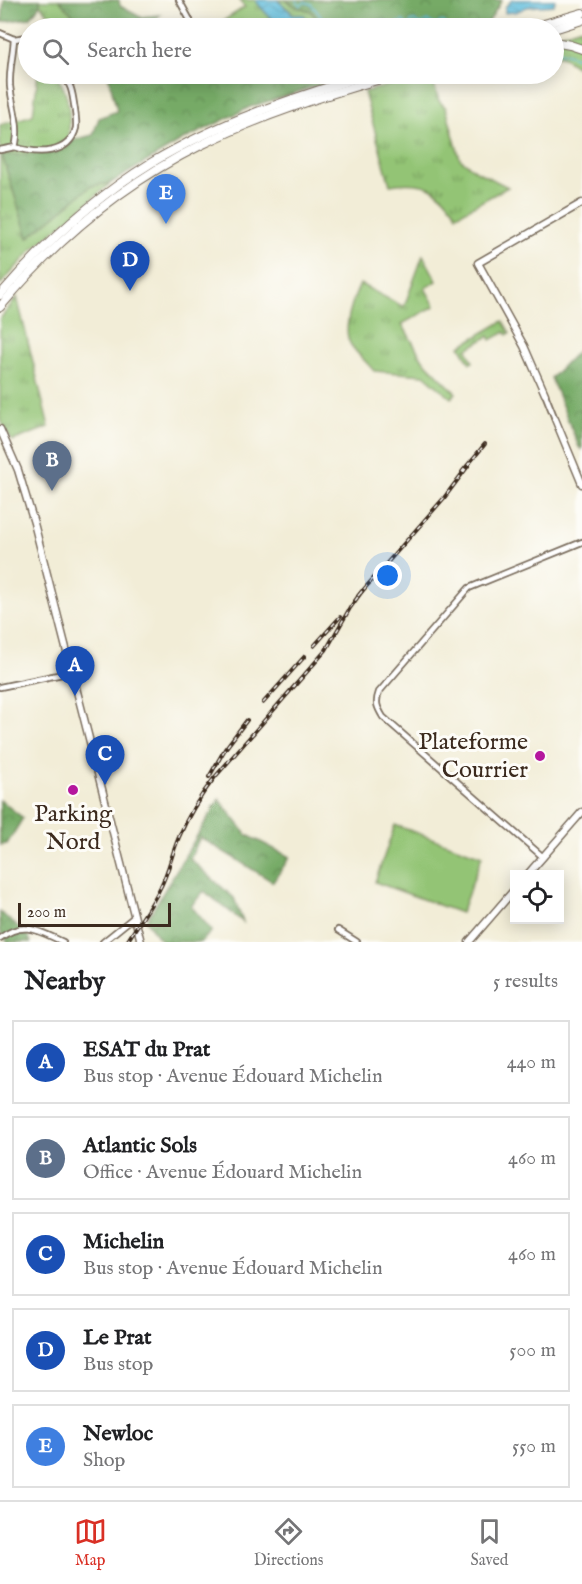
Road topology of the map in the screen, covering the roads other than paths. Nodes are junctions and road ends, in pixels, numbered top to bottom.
1 (179, 0) edge
2 (582, 12) edge
3 (189, 18) edge
4 (562, 18) edge
5 (582, 20) edge
6 (564, 26) edge
7 (0, 33) edge
8 (18, 38) edge
9 (14, 39) junction
10 (564, 44) edge
11 (582, 49) edge
12 (69, 84) edge
13 (338, 84) edge
14 (364, 84) edge
15 (15, 147) junction
16 (0, 150) edge
17 (582, 203) edge
18 (0, 295) edge
19 (0, 307) edge
20 (545, 394) joint
21 (555, 419) joint
22 (0, 429) edge
23 (582, 483) edge
24 (582, 542) edge
25 (72, 672) junction
26 (0, 687) edge
27 (582, 812) edge
28 (543, 857) junction
29 (532, 870) edge
30 (510, 895) edge
31 (134, 917) junction
32 (338, 930) dead end
33 (0, 938) edge
34 (63, 942) edge
35 (103, 942) edge
36 (141, 942) edge
37 (357, 942) edge
38 (469, 942) edge

1 - 3 street
2 - 4 highway
5 - 6 highway
7 - 9 street
8 - 9 street
9 - 15 street
10 - 11 highway
12 - 15 street
13 - 18 highway
14 - 19 highway
15 - 16 street
17 - 20 main road
20 - 21 street
21 - 23 main road
22 - 25 main road
24 - 28 street
25 - 26 street
25 - 31 main road
27 - 28 main road
28 - 29 main road
30 - 38 main road
31 - 35 street
31 - 36 main road
32 - 37 street
33 - 34 street

